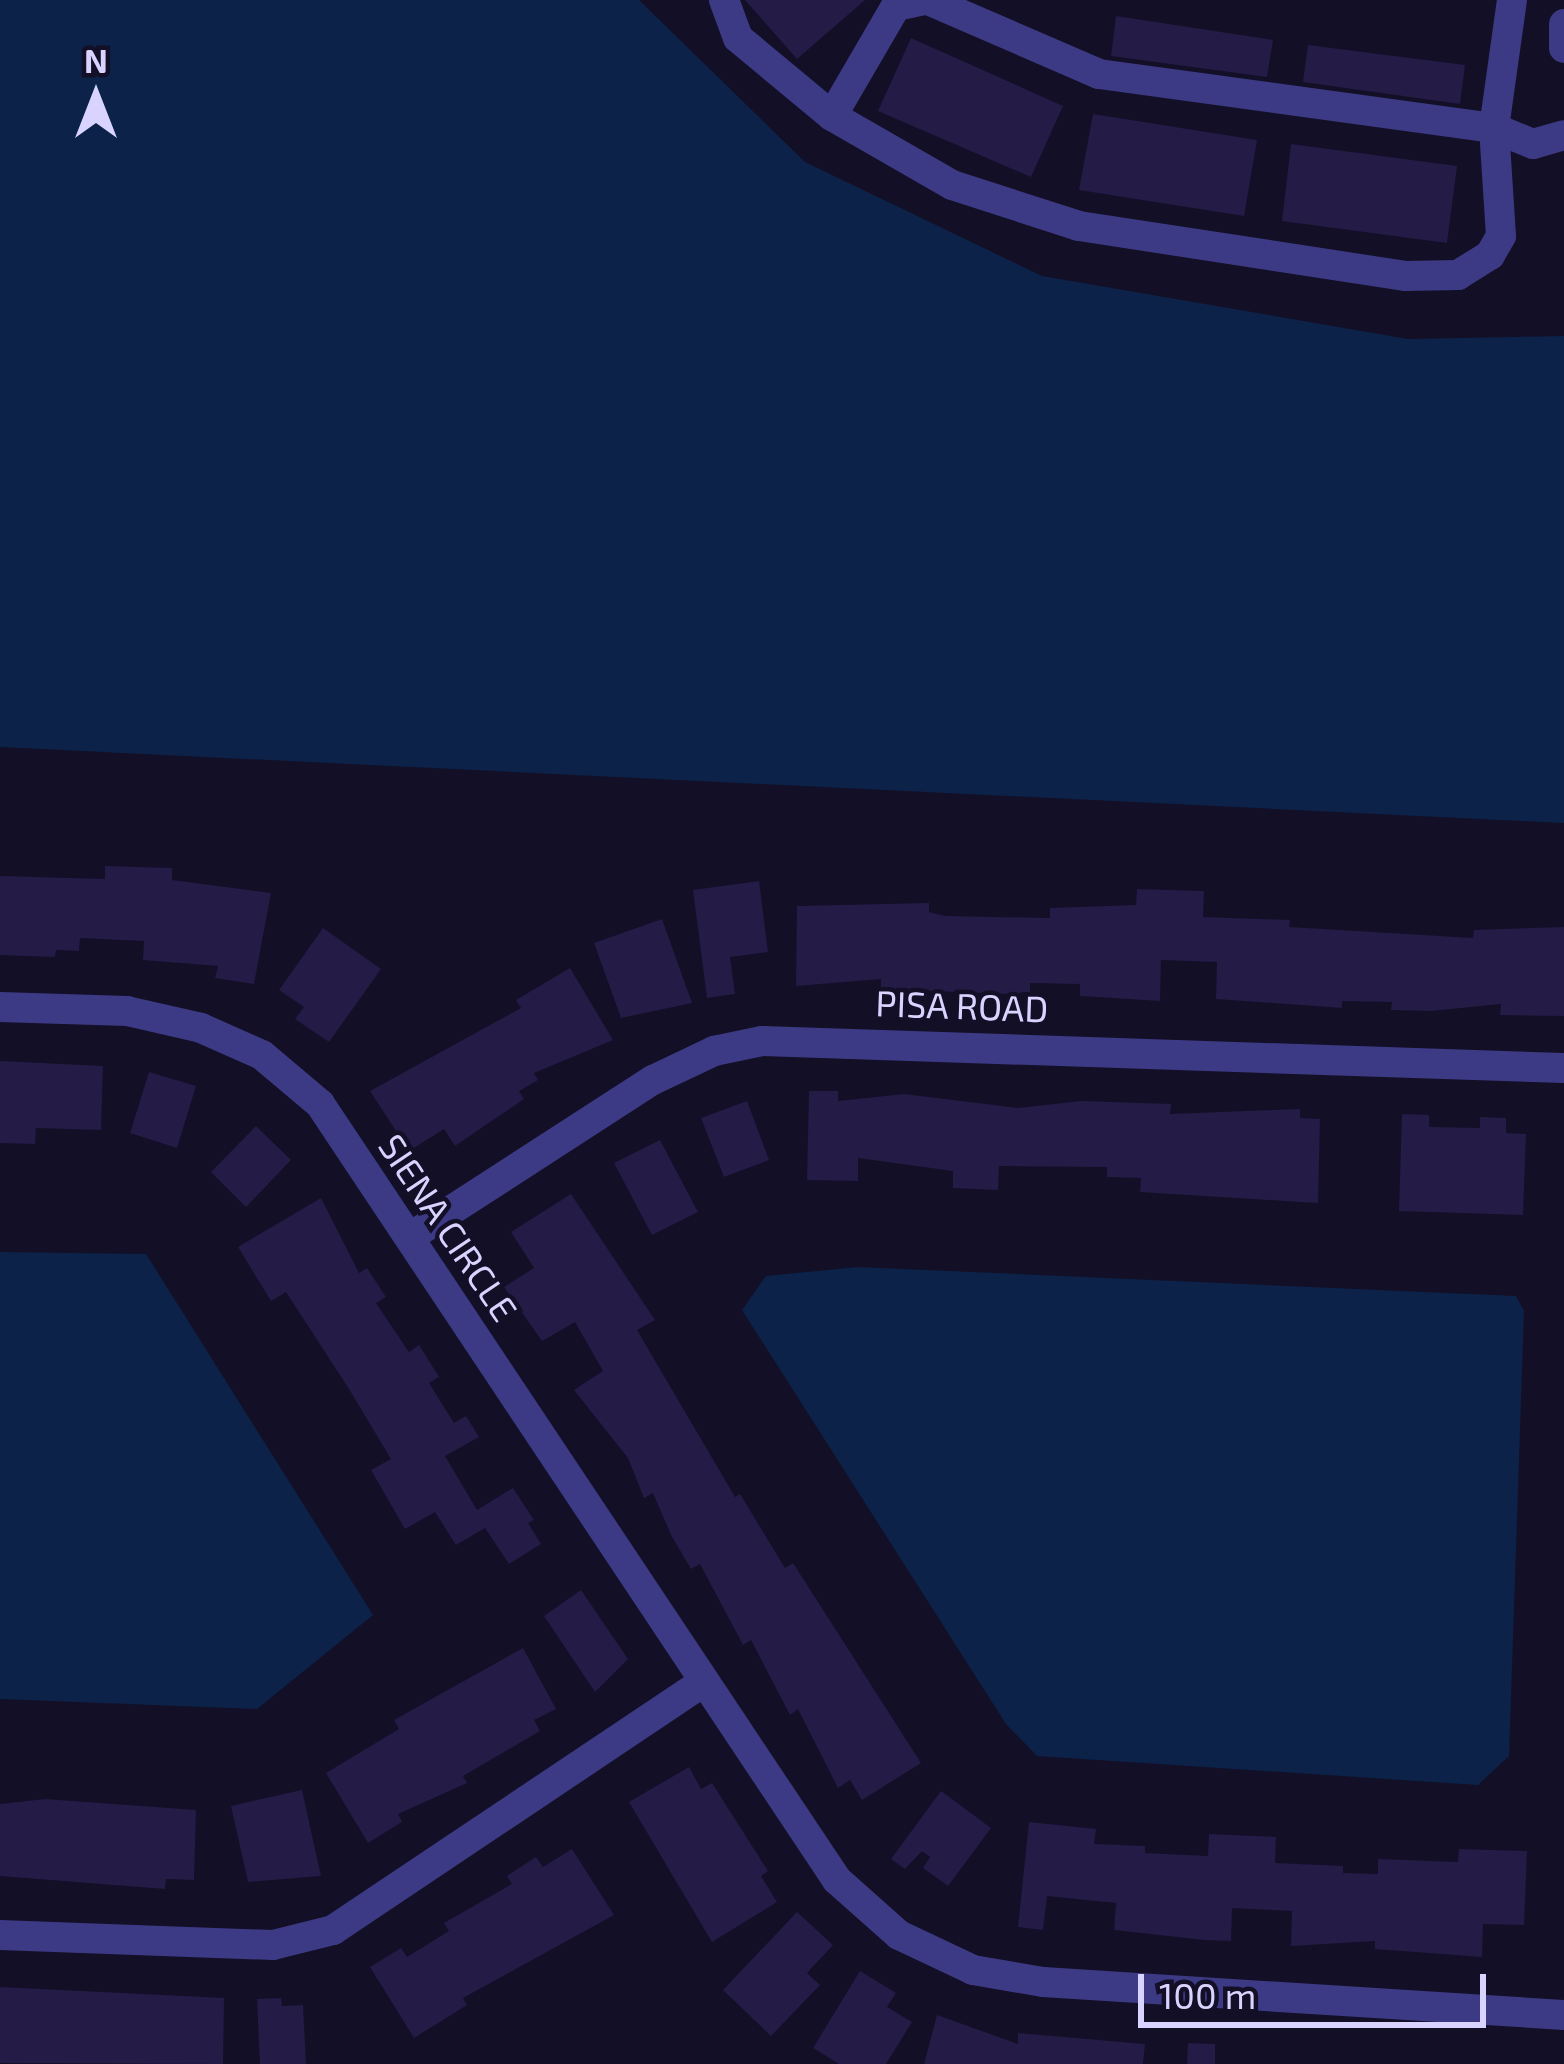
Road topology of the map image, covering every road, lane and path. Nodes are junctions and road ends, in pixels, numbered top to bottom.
1 (724, 0) edge
2 (926, 0) edge
3 (1512, 0) edge
4 (1564, 24) edge
5 (1564, 48) edge
6 (832, 116) junction
7 (1494, 128) junction
8 (1564, 135) edge
9 (0, 1006) edge
10 (1564, 1068) edge
11 (410, 1237) junction
12 (704, 1682) junction
13 (0, 1935) edge
14 (1564, 2015) edge

1 - 6 street
2 - 6 street
2 - 7 street
3 - 7 street
4 - 5 street
6 - 7 street
7 - 8 street
9 - 11 street, SIENA CIRCLE
10 - 11 street, PISA ROAD
11 - 12 street, SIENA CIRCLE
12 - 13 street
12 - 14 street, SIENA CIRCLE

